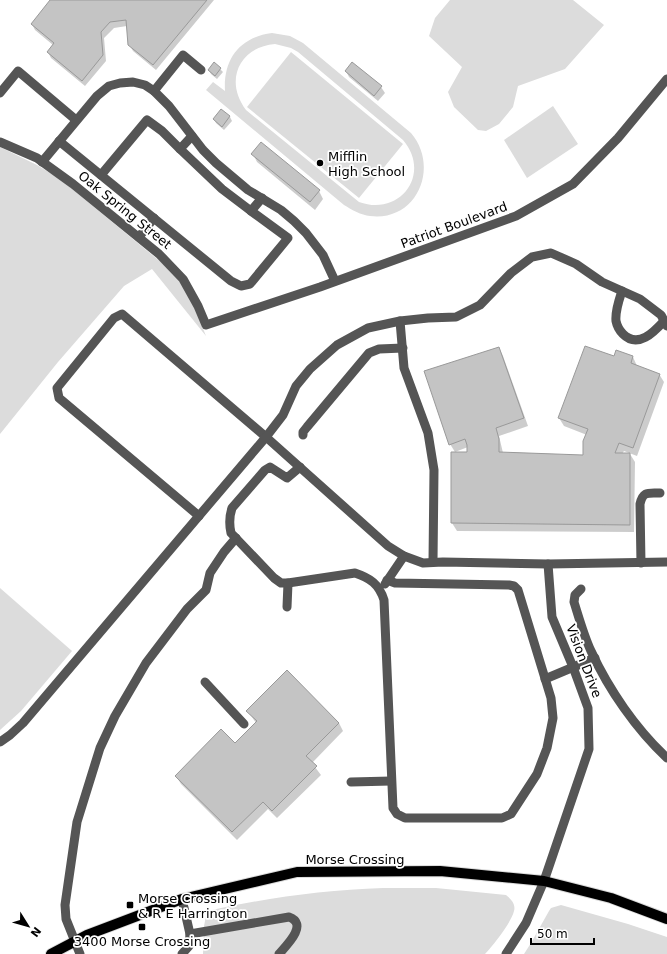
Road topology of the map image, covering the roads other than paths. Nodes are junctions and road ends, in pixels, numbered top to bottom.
1 (201, 70) dead end
2 (667, 79) edge
3 (154, 91) junction
4 (0, 93) edge
5 (76, 120) junction
6 (192, 136) junction
7 (59, 141) junction
8 (0, 142) edge
9 (180, 149) junction
10 (42, 162) junction
11 (101, 175) junction
12 (262, 198) junction
13 (251, 211) junction
14 (154, 218) junction
15 (139, 237) junction
16 (334, 282) junction
17 (622, 291) junction
18 (400, 321) junction
19 (666, 324) edge
20 (206, 325) joint
21 (403, 348) junction
22 (303, 436) dead end
23 (266, 437) junction
24 (300, 467) junction
25 (660, 493) dead end
26 (199, 516) junction
27 (236, 538) junction
28 (404, 556) junction
29 (433, 562) junction
30 (667, 562) edge
31 (641, 563) junction
32 (548, 564) junction
33 (387, 580) junction
34 (288, 583) junction
35 (581, 589) dead end
36 (381, 590) junction
37 (287, 607) dead end
38 (594, 658) junction
39 (573, 667) junction
40 (545, 679) junction
41 (205, 682) dead end
42 (244, 724) dead end
43 (0, 742) edge
44 (667, 758) edge
45 (392, 781) junction
46 (350, 782) dead end
47 (544, 881) junction
48 (182, 899) junction
49 (667, 919) edge
50 (190, 934) junction
51 (75, 942) junction
52 (188, 950) edge
53 (51, 954) edge
54 (80, 954) edge
55 (182, 954) edge
56 (279, 954) edge
57 (506, 954) edge

1 - 3 street
2 - 16 street, Patriot Boulevard
3 - 5 street
3 - 6 street
4 - 5 street
5 - 7 street
6 - 9 street
6 - 12 street
7 - 10 street
7 - 11 street
8 - 10 street, Oak Spring Street
9 - 11 street
9 - 13 street
10 - 15 street, Oak Spring Street
11 - 14 street
12 - 13 street
12 - 16 street
13 - 14 street
14 - 15 street
15 - 20 street, Oak Spring Street
16 - 20 street, Patriot Boulevard
17 - 18 street
17 - 19 street
17 - 19 street
18 - 21 street
18 - 23 street
21 - 22 street
21 - 29 street
23 - 24 street
23 - 26 street
23 - 26 street
24 - 27 street
24 - 28 street
25 - 31 street
26 - 43 street
27 - 34 street
27 - 51 street
28 - 29 street
28 - 33 street
29 - 32 street
30 - 31 street
31 - 32 street
32 - 39 street, Vision Drive
33 - 36 street
33 - 40 street
34 - 36 street
34 - 37 street
35 - 38 street
36 - 45 street
38 - 39 street
38 - 44 street
39 - 40 street
39 - 47 street, Vision Drive
40 - 45 street
41 - 42 street
45 - 46 street
47 - 48 main road, Morse Crossing
47 - 49 main road, Morse Crossing
47 - 57 street, Vision Drive
48 - 50 street
48 - 51 main road, Morse Crossing
50 - 52 street
50 - 56 street
51 - 53 main road, Morse Crossing
51 - 54 street
52 - 55 street

